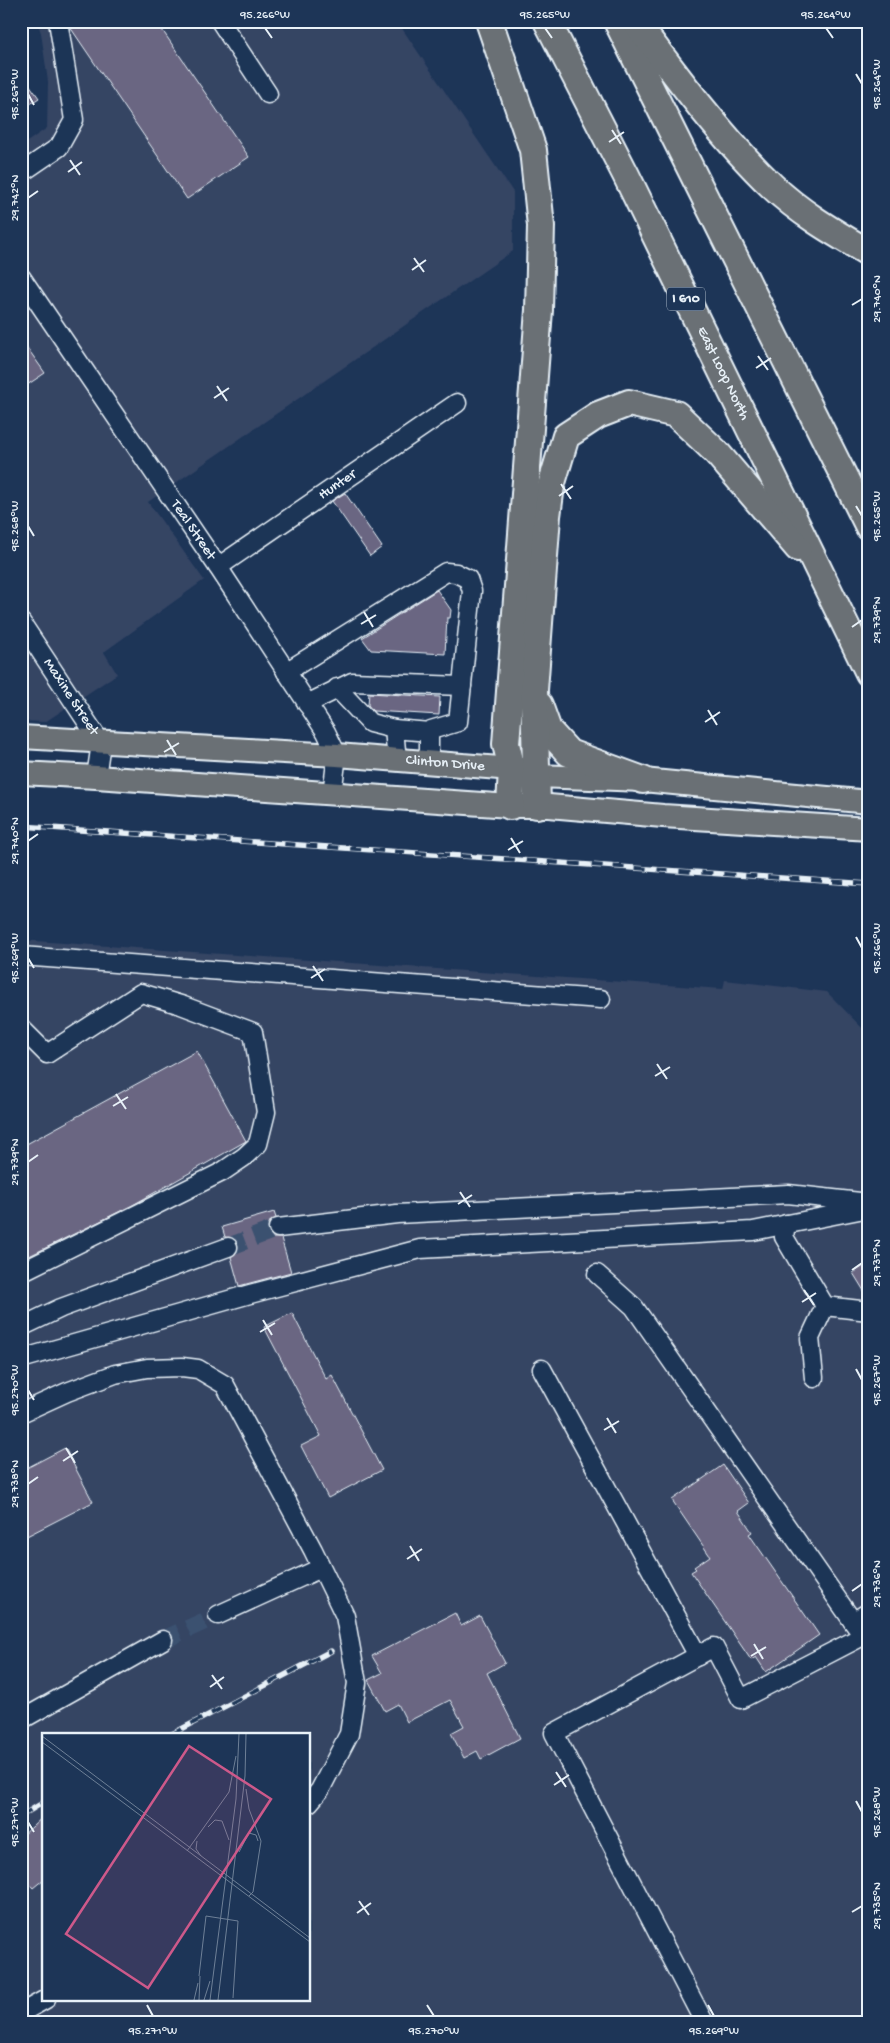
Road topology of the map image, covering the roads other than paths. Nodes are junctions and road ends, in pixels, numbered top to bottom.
1 (58, 21) edge
2 (220, 21) edge
3 (489, 21) edge
4 (547, 21) edge
5 (617, 21) edge
6 (635, 21) edge
7 (268, 94) dead end
8 (21, 173) edge
9 (869, 253) edge
10 (21, 277) edge
11 (457, 403) dead end
12 (869, 527) edge
13 (218, 567) junction
14 (823, 577) junction
15 (21, 622) edge
16 (286, 672) junction
17 (869, 673) edge
18 (462, 686) junction
19 (338, 688) junction
20 (534, 690) junction
21 (307, 704) junction
22 (394, 729) junction
23 (430, 732) junction
24 (21, 737) edge
25 (101, 742) junction
26 (337, 755) junction
27 (397, 760) junction
28 (429, 764) junction
29 (512, 770) junction
30 (21, 773) edge
31 (537, 776) junction
32 (96, 777) junction
33 (643, 780) junction
34 (332, 794) junction
35 (865, 802) edge
36 (537, 805) junction
37 (510, 806) junction
38 (865, 829) edge
39 (21, 956) edge
40 (601, 999) dead end
41 (21, 1028) edge
42 (869, 1203) edge
43 (869, 1208) edge
44 (786, 1224) junction
45 (278, 1228) tunnel mouth
46 (228, 1247) tunnel mouth
47 (21, 1272) edge
48 (596, 1274) dead end
49 (825, 1306) junction
50 (869, 1311) edge
51 (21, 1327) edge
52 (21, 1359) edge
53 (542, 1369) dead end
54 (814, 1378) dead end
55 (21, 1413) edge
56 (321, 1568) junction
57 (869, 1612) edge
58 (218, 1615) tunnel mouth
59 (853, 1622) junction
60 (163, 1640) tunnel mouth
61 (698, 1656) junction
62 (21, 1720) edge
63 (310, 1802) edge
64 (44, 2000) edge
65 (21, 2013) edge
66 (704, 2022) edge

1 - 8 street
2 - 7 street
3 - 29 highway
4 - 14 highway, East Loop North / I 610
5 - 12 highway
6 - 9 highway
10 - 13 street, Teal Street
11 - 13 street, Hunter
13 - 16 street, Teal Street
14 - 17 highway, East Loop North / I 610
14 - 20 highway
15 - 25 street, Maxine Street
16 - 18 street
16 - 21 street, Teal Street
18 - 19 street
18 - 23 street
19 - 21 street
19 - 22 street
20 - 31 highway
20 - 33 highway
21 - 26 street, Teal Street
22 - 23 street
22 - 27 street
23 - 28 street
24 - 25 main road, Clinton Drive
25 - 26 main road, Clinton Drive
25 - 32 street, Maxine Street
26 - 27 main road, Clinton Drive
26 - 34 street
27 - 28 main road, Clinton Drive
28 - 29 main road, Clinton Drive
29 - 31 main road, Clinton Drive
29 - 37 highway
30 - 32 main road
31 - 33 main road, Clinton Drive
31 - 36 highway
32 - 34 main road
33 - 35 main road, Clinton Drive
34 - 37 main road
36 - 37 main road
36 - 38 main road
39 - 40 street
41 - 47 street
42 - 45 street
43 - 44 street
44 - 49 street
44 - 52 street
46 - 51 street
48 - 59 street
49 - 50 street
49 - 54 street
53 - 61 street
55 - 56 street
56 - 58 street
56 - 63 street
57 - 59 street
59 - 61 street
60 - 62 street
61 - 66 street
64 - 65 street

